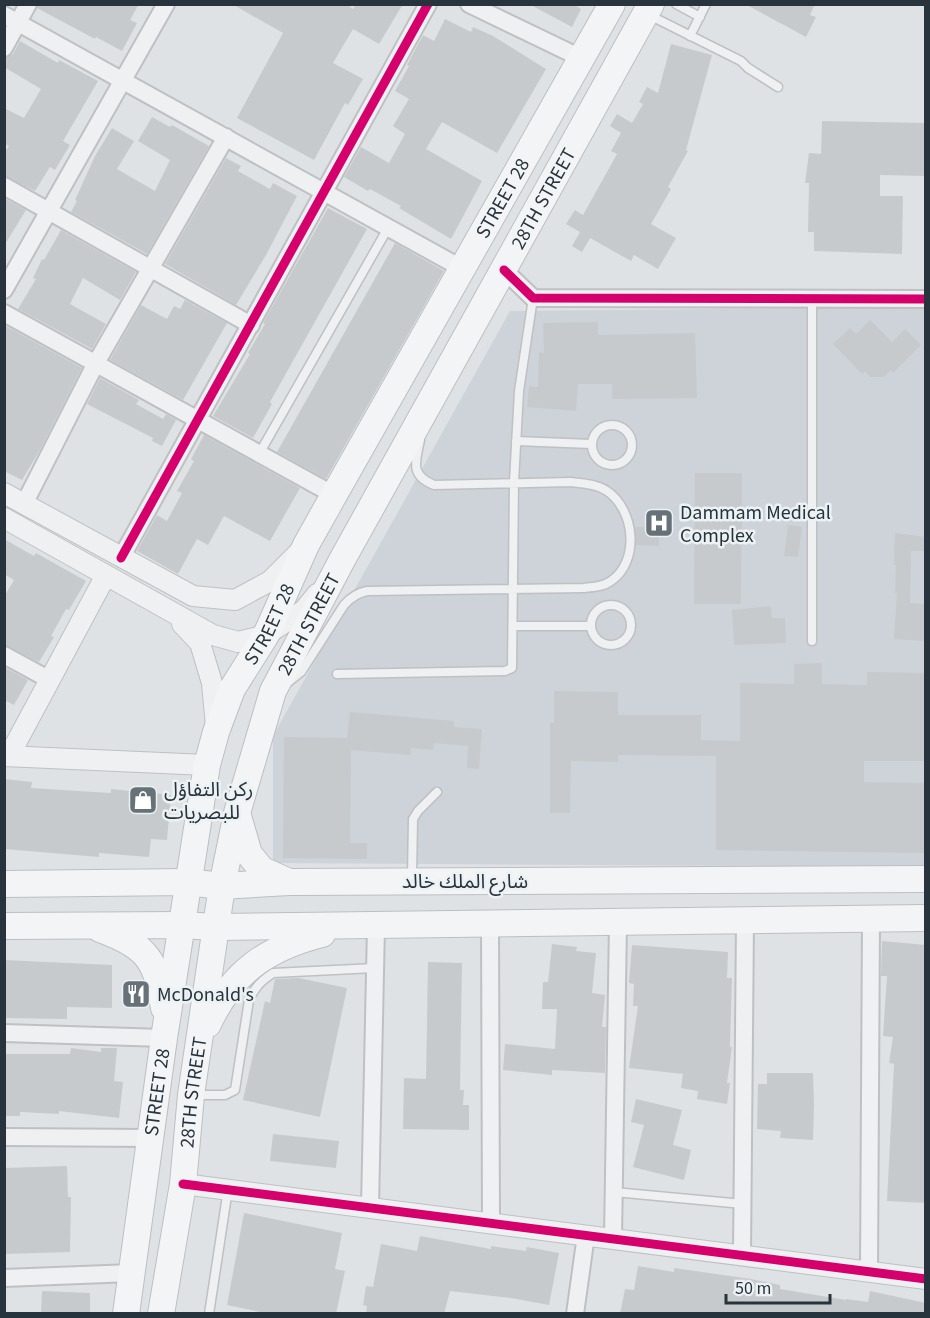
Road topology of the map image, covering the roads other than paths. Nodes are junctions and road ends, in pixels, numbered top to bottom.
1 (28, 4) edge
2 (166, 4) edge
3 (428, 4) edge
4 (469, 4) edge
5 (612, 4) edge
6 (676, 4) edge
7 (706, 4) edge
8 (648, 9) edge
9 (700, 17) junction
10 (11, 18) edge
11 (690, 36) junction
12 (4, 48) edge
13 (583, 59) junction
14 (124, 80) junction
15 (778, 87) dead end
16 (226, 137) junction
17 (4, 186) edge
18 (324, 191) junction
19 (49, 213) junction
20 (388, 228) junction
21 (150, 268) junction
22 (463, 269) junction
23 (504, 270) junction
24 (4, 290) edge
25 (533, 298) junction
26 (926, 299) edge
27 (812, 300) junction
28 (4, 313) edge
29 (251, 325) junction
30 (96, 363) junction
31 (427, 407) junction
32 (198, 420) junction
33 (516, 441) junction
34 (591, 444) junction
35 (260, 454) junction
36 (514, 482) junction
37 (4, 493) edge
38 (334, 495) junction
39 (24, 504) junction
40 (4, 518) edge
41 (306, 545) junction
42 (121, 558) junction
43 (342, 560) junction
44 (106, 575) junction
45 (512, 588) junction
46 (168, 609) junction
47 (513, 626) junction
48 (591, 626) junction
49 (266, 635) junction
50 (812, 641) dead end
51 (4, 655) edge
52 (337, 674) dead end
53 (50, 680) junction
54 (273, 691) junction
55 (216, 732) junction
56 (7, 756) edge
57 (207, 765) junction
58 (437, 792) dead end
59 (237, 813) junction
60 (196, 837) junction
61 (926, 879) edge
62 (412, 881) junction
63 (188, 882) junction
64 (289, 882) junction
65 (4, 884) edge
66 (143, 884) junction
67 (222, 886) junction
68 (926, 918) edge
69 (871, 919) junction
70 (745, 920) junction
71 (618, 922) junction
72 (489, 924) junction
73 (89, 925) junction
74 (4, 926) edge
75 (181, 926) junction
76 (350, 926) junction
77 (376, 926) junction
78 (216, 927) junction
79 (375, 968) junction
80 (165, 1032) junction
81 (4, 1033) edge
82 (198, 1047) junction
83 (191, 1095) junction
84 (4, 1137) edge
85 (150, 1138) junction
86 (183, 1184) junction
87 (228, 1188) junction
88 (614, 1192) junction
89 (742, 1204) junction
90 (370, 1207) junction
91 (491, 1223) junction
92 (586, 1235) junction
93 (613, 1238) junction
94 (742, 1255) junction
95 (869, 1271) junction
96 (132, 1273) junction
97 (4, 1278) edge
98 (926, 1279) edge
99 (126, 1314) edge
100 (161, 1314) edge
101 (209, 1314) edge
102 (575, 1314) edge

1 - 10 street
2 - 14 street
3 - 18 street
4 - 13 street
5 - 13 main road, STREET 28
6 - 9 lane
7 - 9 lane
8 - 11 lane
8 - 23 main road, 28TH STREET
9 - 11 lane
10 - 12 street
10 - 14 street
11 - 15 lane
13 - 22 main road, STREET 28
14 - 16 street
14 - 19 street
16 - 18 street
16 - 21 street
17 - 19 street
18 - 20 street
18 - 29 street
19 - 21 street
19 - 24 street
20 - 22 street
20 - 35 lane
21 - 29 street
21 - 30 street
22 - 38 main road, STREET 28
23 - 25 street
23 - 31 main road, 28TH STREET
25 - 27 street
25 - 33 lane
26 - 27 street
27 - 50 lane
28 - 30 street
29 - 32 street
30 - 32 street
30 - 39 street
31 - 36 lane
31 - 43 main road, 28TH STREET
32 - 35 street
32 - 42 street
33 - 34 lane
33 - 36 lane
34 - 34 lane
35 - 38 street
36 - 45 lane
36 - 45 lane
37 - 39 street
38 - 41 main road, STREET 28
39 - 42 street
40 - 44 street
41 - 42 street
41 - 49 main road, STREET 28
43 - 49 street
43 - 54 main road, 28TH STREET
44 - 46 street
44 - 53 street
45 - 47 lane
45 - 54 lane
46 - 49 street
46 - 55 street
47 - 48 lane
47 - 52 lane
48 - 48 lane
49 - 55 main road, STREET 28
51 - 53 street
53 - 56 street
54 - 59 main road, 28TH STREET
55 - 57 main road, STREET 28
56 - 57 street
57 - 60 main road, STREET 28
58 - 62 lane
59 - 64 main road
59 - 67 main road, 28TH STREET
60 - 63 main road, STREET 28
60 - 66 main road
61 - 62 main road, شارع الملك خالد
62 - 64 main road, شارع الملك خالد
63 - 66 main road, شارع الملك خالد
63 - 67 main road, شارع الملك خالد
63 - 75 main road, STREET 28
64 - 67 main road, شارع الملك خالد
65 - 66 main road, شارع الملك خالد
67 - 78 main road, 28TH STREET
68 - 69 main road
69 - 70 main road
69 - 95 street
70 - 71 main road
70 - 89 street
71 - 72 main road
71 - 88 street
72 - 77 main road
72 - 91 street
73 - 74 main road
73 - 75 main road
73 - 80 main road
75 - 78 main road
75 - 80 main road, STREET 28
76 - 77 main road
76 - 78 main road
76 - 82 main road
77 - 79 street
78 - 82 main road, 28TH STREET
79 - 83 lane
79 - 90 street
80 - 81 street
80 - 85 main road, STREET 28
82 - 83 main road, 28TH STREET
83 - 86 main road, 28TH STREET
84 - 85 street
85 - 96 main road, STREET 28
86 - 87 street
86 - 100 main road, 28TH STREET
87 - 90 street
87 - 101 lane
88 - 89 lane
88 - 93 street
89 - 94 street
90 - 91 street
91 - 92 street
92 - 93 street
92 - 102 street
93 - 94 street
94 - 95 street
95 - 98 street
96 - 97 street
96 - 99 main road, STREET 28

